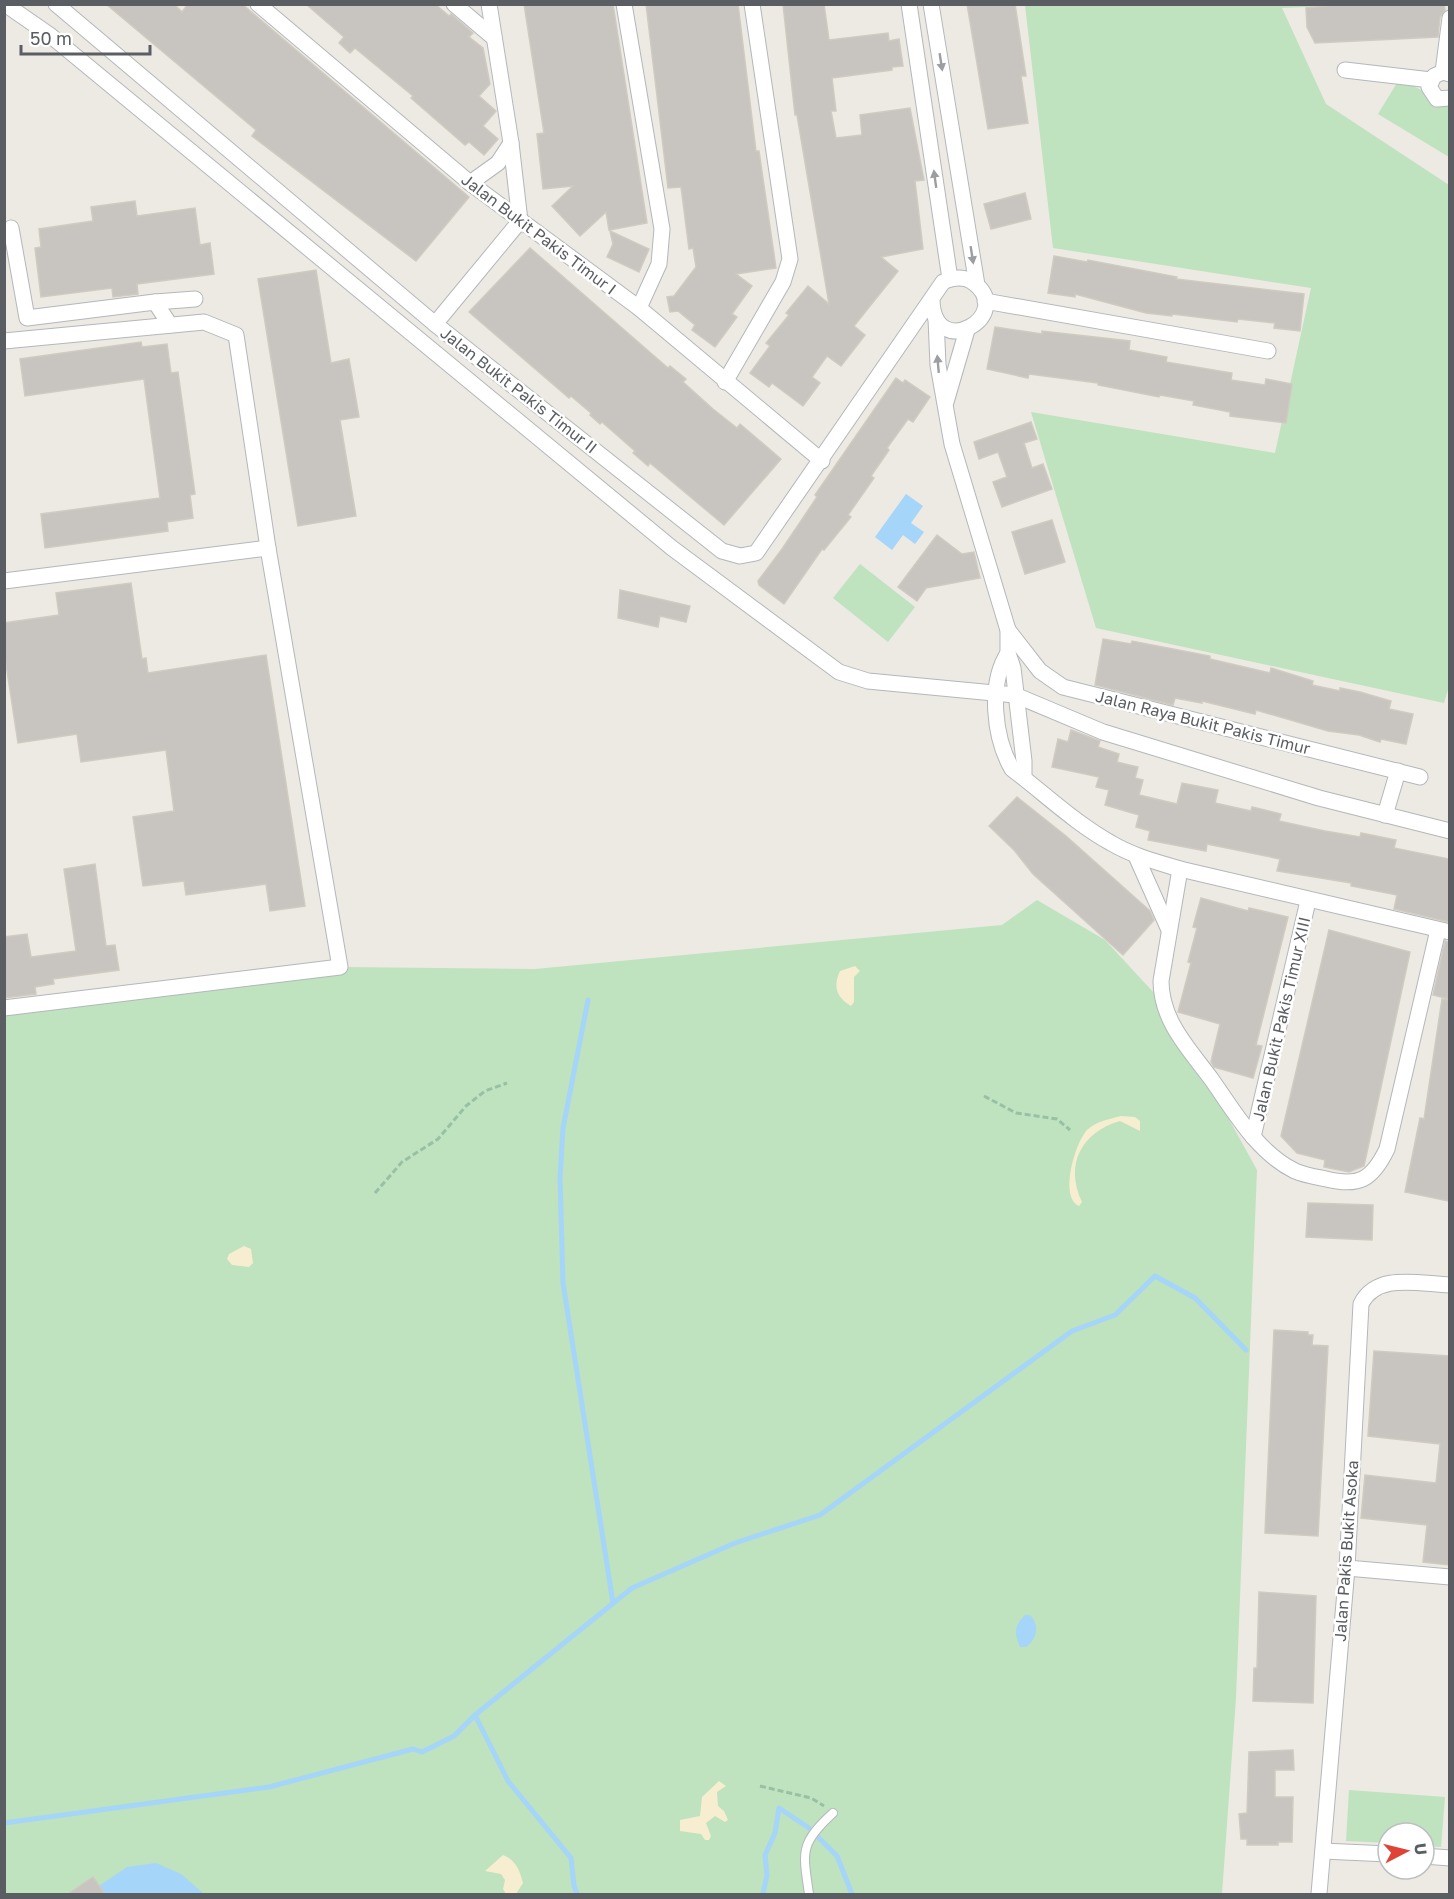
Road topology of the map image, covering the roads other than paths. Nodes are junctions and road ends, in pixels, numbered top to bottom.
1 (5, 4) edge
2 (56, 4) edge
3 (258, 4) edge
4 (454, 4) edge
5 (489, 4) edge
6 (624, 4) edge
7 (752, 4) edge
8 (909, 4) edge
9 (932, 4) edge
10 (1449, 18) edge
11 (494, 38) junction
12 (1345, 70) dead end
13 (1441, 75) edge
14 (1449, 98) edge
15 (511, 143) junction
16 (470, 183) junction
17 (519, 221) junction
18 (11, 228) dead end
19 (950, 279) junction
20 (977, 285) junction
21 (195, 299) dead end
22 (932, 300) junction
23 (985, 301) junction
24 (155, 302) junction
25 (639, 308) junction
26 (936, 320) junction
27 (435, 324) junction
28 (170, 325) junction
29 (967, 330) junction
30 (4, 341) edge
31 (1268, 351) dead end
32 (725, 382) junction
33 (944, 407) junction
34 (822, 461) junction
35 (268, 548) junction
36 (4, 581) edge
37 (1008, 630) junction
38 (1008, 653) junction
39 (996, 693) junction
40 (1015, 695) junction
41 (1398, 771) junction
42 (1420, 777) dead end
43 (1024, 778) junction
44 (1385, 815) junction
45 (1449, 831) edge
46 (1136, 856) junction
47 (1180, 869) junction
48 (1308, 901) junction
49 (1170, 930) junction
50 (1444, 931) edge
51 (4, 1008) edge
52 (1252, 1137) junction
53 (1449, 1286) edge
54 (1347, 1568) junction
55 (1449, 1577) edge
56 (833, 1813) road end
57 (1323, 1851) junction
58 (1376, 1853) edge
59 (809, 1894) edge
60 (1318, 1894) edge

1 - 39 street
2 - 27 street, Jalan Bukit Pakis Timur II
3 - 16 street, Jalan Bukit Pakis Timur I
4 - 11 street
5 - 11 street
6 - 25 street
7 - 32 street
19 -> 8 street
9 -> 20 street
10 - 13 street
11 - 15 street
12 - 13 street
13 - 14 street
15 - 16 street
15 - 17 street
16 - 17 street, Jalan Bukit Pakis Timur I
17 - 25 street, Jalan Bukit Pakis Timur I
17 - 27 street
18 - 24 street
19 - 20 street
19 - 22 street
20 - 23 street
21 - 24 street
22 - 26 street
22 - 34 street, Jalan Bukit Pakis Timur II
23 - 29 street
23 - 31 street
24 - 28 street
25 - 32 street, Jalan Bukit Pakis Timur I
26 - 29 street
33 -> 26 street, Jalan Raya Bukit Pakis Timur
27 - 34 street, Jalan Bukit Pakis Timur II
28 - 30 street
28 - 35 street
29 - 33 street, Jalan Raya Bukit Pakis Timur
32 - 34 street, Jalan Bukit Pakis Timur I
33 - 37 street, Jalan Raya Bukit Pakis Timur
35 - 36 street
35 - 51 street
37 - 38 street, Jalan Raya Bukit Pakis Timur
37 - 41 street, Jalan Raya Bukit Pakis Timur
38 - 39 street, Jalan Raya Bukit Pakis Timur
38 - 40 street, Jalan Raya Bukit Pakis Timur
39 - 40 street
39 - 43 street, Jalan Raya Bukit Pakis Timur
40 - 43 street, Jalan Raya Bukit Pakis Timur
40 - 44 street
41 - 42 street, Jalan Raya Bukit Pakis Timur
41 - 44 street
43 - 46 street, Jalan Raya Bukit Pakis Timur
44 - 45 street
46 - 47 street, Jalan Raya Bukit Pakis Timur
46 - 49 street
47 - 48 street, Jalan Raya Bukit Pakis Timur
47 - 49 street
48 - 50 street, Jalan Raya Bukit Pakis Timur
48 - 52 street, Jalan Bukit Pakis Timur XIII
49 - 52 street
50 - 52 street
53 - 54 street, Jalan Pakis Bukit Asoka
54 - 55 street
54 - 57 street, Jalan Pakis Bukit Asoka
56 - 59 lane
57 - 58 street
57 - 60 street, Jalan Pakis Bukit Asoka

